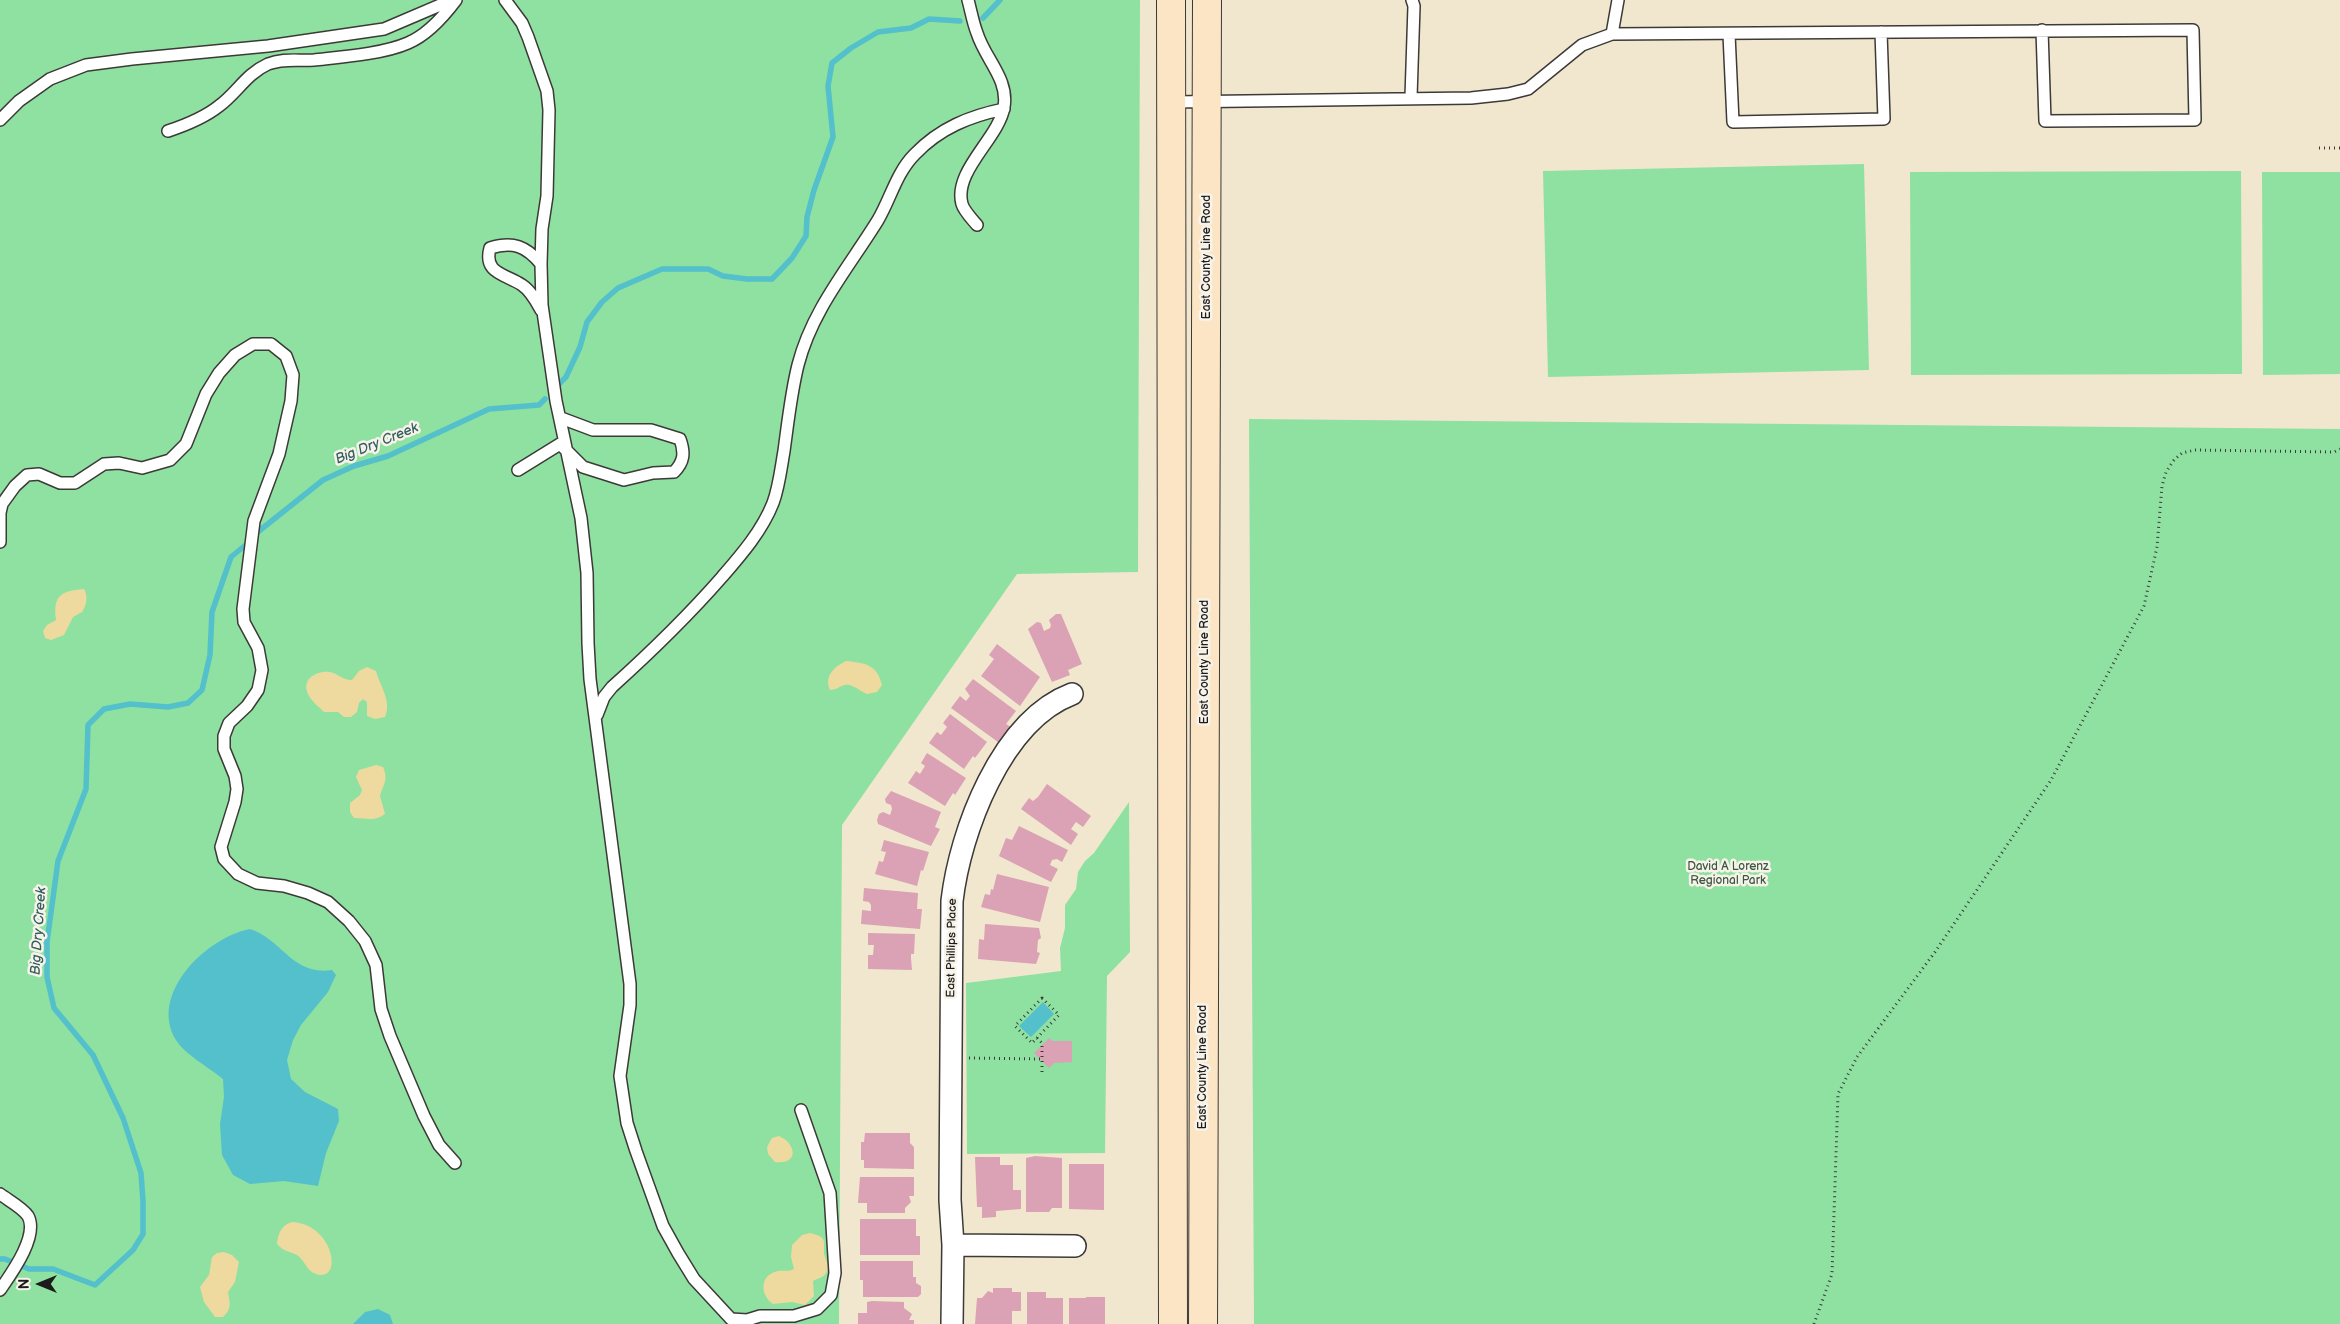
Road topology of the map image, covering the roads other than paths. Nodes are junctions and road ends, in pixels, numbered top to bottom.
1 (452, 0) edge
2 (456, 0) edge
3 (505, 0) edge
4 (968, 0) edge
5 (1171, 0) edge
6 (1207, 0) edge
7 (1412, 0) edge
8 (1618, 0) edge
9 (2042, 30) junction
10 (1882, 32) junction
11 (1612, 34) junction
12 (1730, 34) junction
13 (1410, 97) junction
14 (1207, 100) junction
15 (1172, 102) junction
16 (1004, 109) junction
17 (0, 120) edge
18 (168, 131) dead end
19 (977, 225) dead end
20 (541, 264) junction
21 (544, 313) junction
22 (561, 418) junction
23 (566, 448) junction
24 (518, 470) dead end
25 (0, 514) edge
26 (0, 542) edge
27 (592, 686) junction
28 (612, 687) junction
29 (1072, 694) dead end
30 (596, 725) junction
31 (801, 1110) dead end
32 (455, 1163) dead end
33 (0, 1194) edge
34 (953, 1245) junction
35 (1075, 1246) dead end
36 (0, 1290) edge
37 (734, 1321) edge
38 (952, 1324) edge
39 (1173, 1324) edge
40 (1203, 1324) edge

1 - 17 lane
2 - 18 lane
3 - 20 lane
4 - 16 lane
5 - 15 main road
6 - 14 main road, East County Line Road
7 - 13 lane
8 - 11 lane
9 - 9 lane
9 - 10 lane
10 - 12 lane
10 - 12 lane
11 - 12 lane
11 - 13 lane
13 - 14 lane
14 - 15 lane
14 - 40 main road, East County Line Road
15 - 39 main road
16 - 19 lane
16 - 28 lane
20 - 21 lane
20 - 21 lane
21 - 22 lane
22 - 23 lane
22 - 23 lane
23 - 24 lane
23 - 27 lane
25 - 26 lane
25 - 32 lane
27 - 28 lane
27 - 30 lane
28 - 30 lane
29 - 34 street, East Phillips Place
30 - 37 lane
31 - 37 lane
33 - 36 lane
34 - 35 street
34 - 38 street, East Phillips Place

